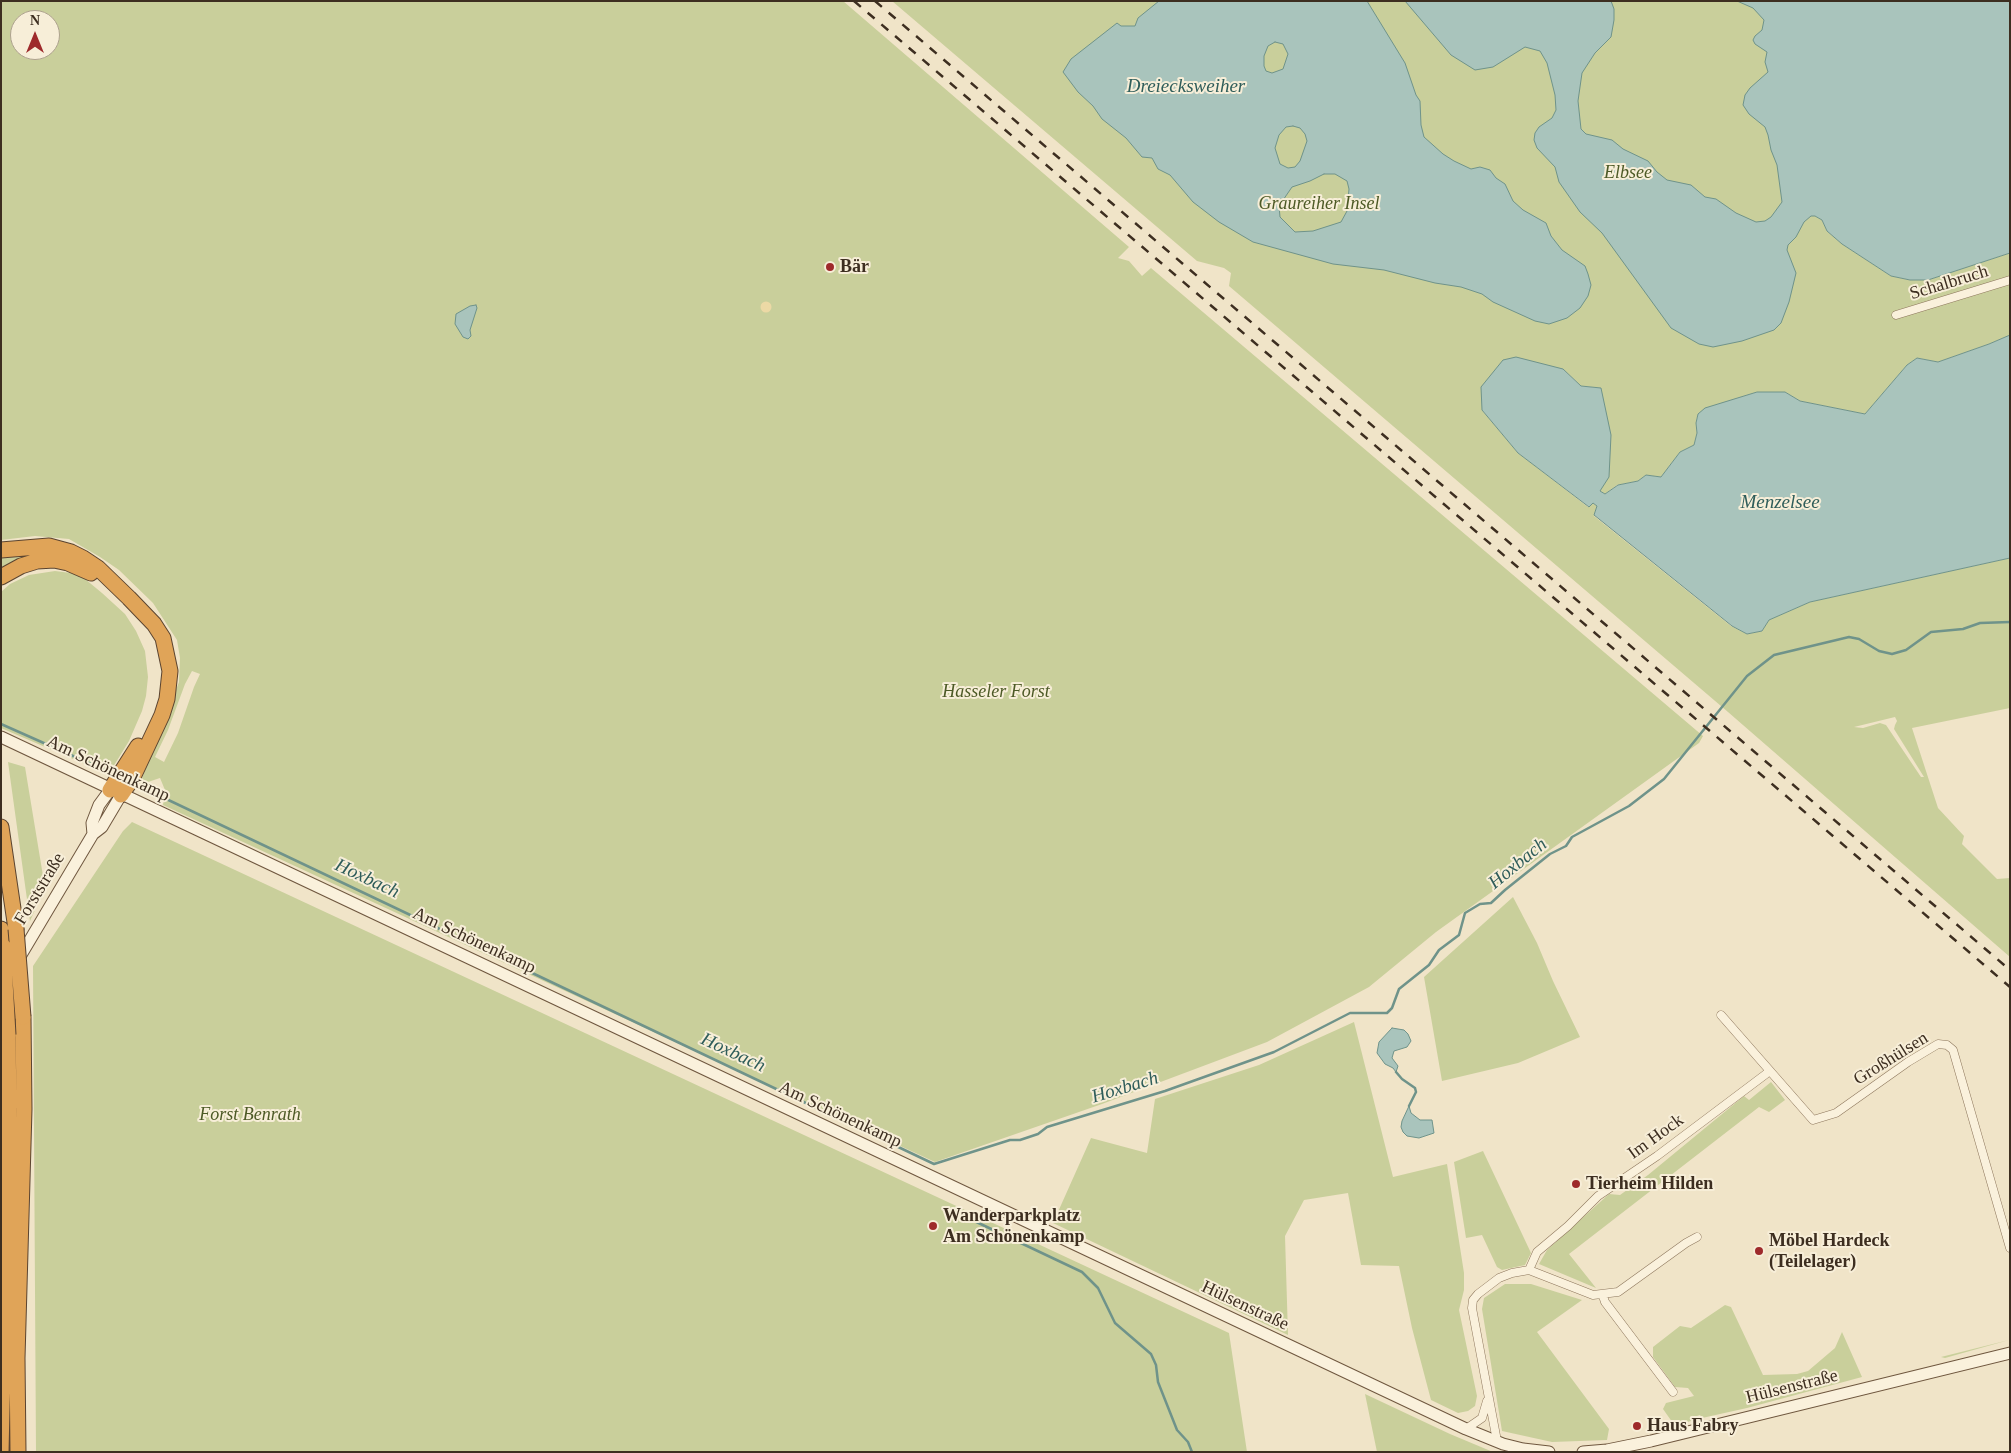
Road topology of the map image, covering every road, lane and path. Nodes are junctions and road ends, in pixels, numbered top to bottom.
1 (2010, 280) edge
2 (1896, 315) dead end
3 (1, 550) edge
4 (1, 577) edge
5 (1, 737) edge
6 (115, 792) junction
7 (1, 827) edge
8 (9, 929) edge
9 (1, 987) edge
10 (1, 1009) edge
11 (1721, 1015) dead end
12 (8, 1035) junction
13 (1766, 1074) dead end
14 (932, 1178) joint
15 (1697, 1238) dead end
16 (2010, 1248) edge
17 (1529, 1270) junction
18 (1603, 1296) junction
19 (2010, 1352) edge
20 (1673, 1392) dead end
21 (1487, 1394) junction
22 (1466, 1429) junction
23 (1497, 1441) junction
24 (1608, 1451) edge
25 (1, 1452) edge
26 (18, 1452) edge
27 (1549, 1452) edge
28 (1583, 1452) edge

1 - 2 street, Schalbruch
3 - 6 highway
4 - 6 highway
5 - 6 main road, Am Schönenkamp
6 - 9 main road, Forststraße
6 - 14 main road, Am Schönenkamp
7 - 8 highway
8 - 12 highway, bridge
8 - 26 highway, bridge
10 - 12 highway, bridge
11 - 16 street, Großhülsen
12 - 25 highway
13 - 17 street, Im Hock
14 - 22 main road, Hülsenstraße
15 - 18 street
17 - 18 street
17 - 21 street
18 - 20 street
19 - 24 main road, Hülsenstraße
21 - 22 street
21 - 23 street
22 - 23 main road, Hülsenstraße
23 - 27 main road, Hülsenstraße
24 - 28 main road, Hülsenstraße

